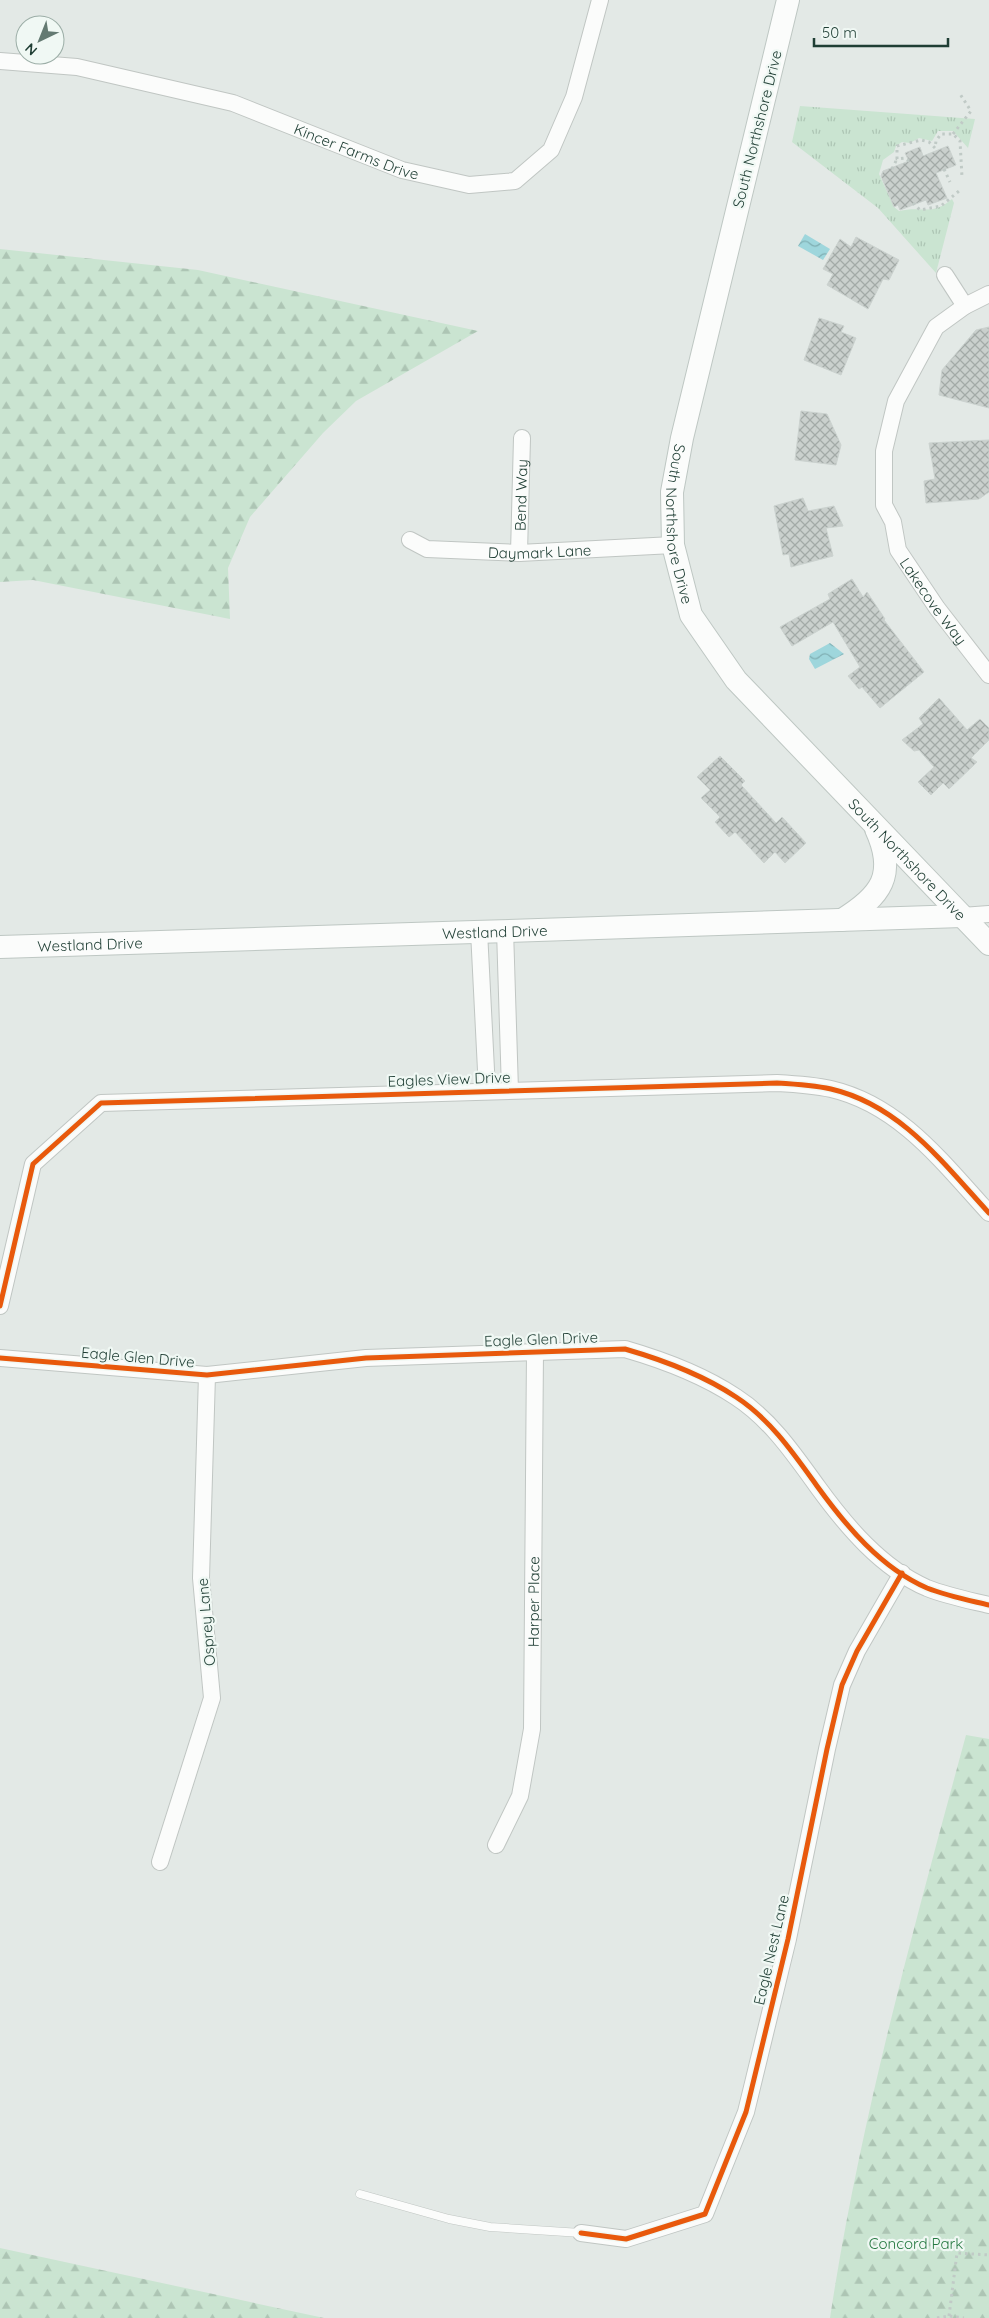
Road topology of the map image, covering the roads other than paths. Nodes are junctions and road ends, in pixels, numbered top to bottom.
1 (600, 0) edge
2 (788, 0) edge
3 (0, 60) edge
4 (945, 275) dead end
5 (989, 294) edge
6 (965, 306) junction
7 (522, 438) dead end
8 (410, 540) dead end
9 (673, 545) junction
10 (519, 553) junction
11 (989, 676) edge
12 (873, 821) junction
13 (989, 914) edge
14 (962, 916) junction
15 (842, 920) junction
16 (479, 930) junction
17 (505, 930) junction
18 (989, 944) edge
19 (0, 947) edge
20 (487, 1090) junction
21 (510, 1090) junction
22 (989, 1213) edge
23 (0, 1306) edge
24 (535, 1351) junction
25 (0, 1358) edge
26 (207, 1375) junction
27 (902, 1573) junction
28 (989, 1605) edge
29 (496, 1845) dead end
30 (160, 1862) dead end
31 (360, 2194) dead end
32 (581, 2233) joint

1 - 3 street, Kincer Farms Drive
2 - 9 main road, South Northshore Drive
4 - 6 street
5 - 6 street, Lakecove Way
6 - 11 street, Lakecove Way
7 - 10 street, Bend Way
8 - 10 street, Daymark Lane
9 - 10 street, Daymark Lane
9 - 12 main road, South Northshore Drive
12 - 14 main road, South Northshore Drive
12 - 15 main road
13 - 14 street, Westland Drive
14 - 15 main road, Westland Drive
14 - 18 main road, South Northshore Drive
15 - 17 main road, Westland Drive
16 - 17 main road, Westland Drive
16 - 19 main road, Westland Drive
16 - 20 street
17 - 21 street
20 - 21 street, Eagles View Drive
20 - 23 street, Eagles View Drive
21 - 22 street, Eagles View Drive
24 - 26 street, Eagle Glen Drive
24 - 27 street, Eagle Glen Drive
24 - 29 street, Harper Place
25 - 26 street, Eagle Glen Drive
26 - 30 street, Osprey Lane
27 - 28 street, Eagle Glen Drive
27 - 32 street, Eagle Nest Lane
31 - 32 lane

